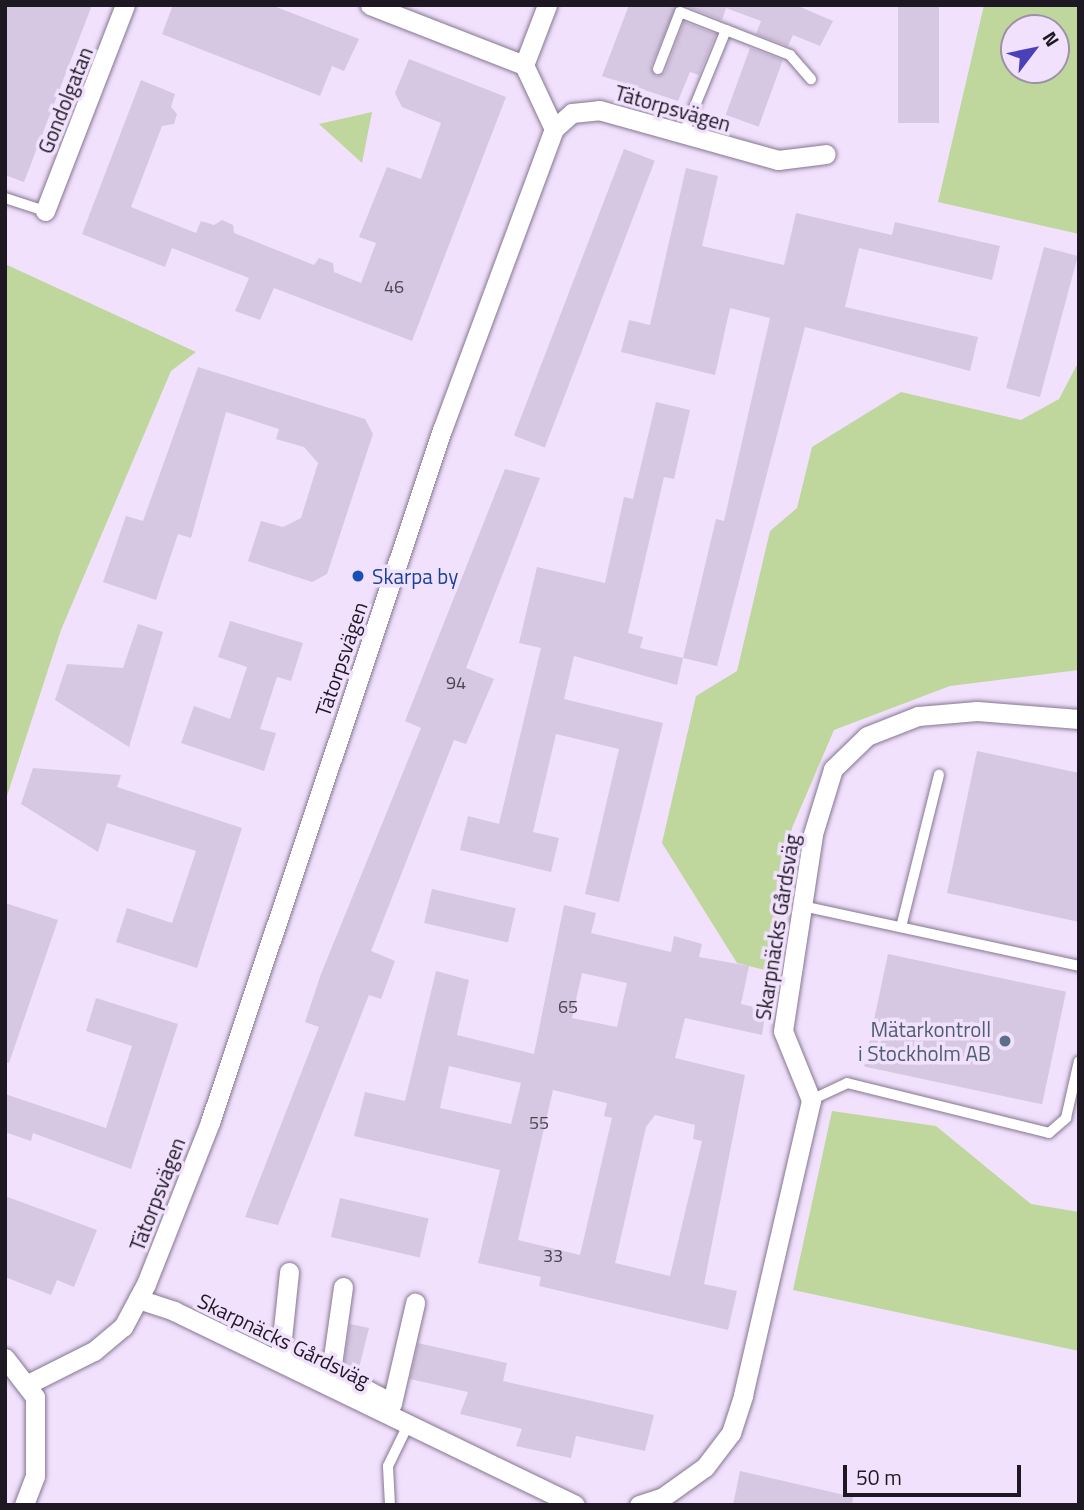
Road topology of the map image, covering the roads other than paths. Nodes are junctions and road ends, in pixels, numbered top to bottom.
1 (125, 5) edge
2 (370, 5) edge
3 (547, 5) edge
4 (682, 8) edge
5 (726, 30) junction
6 (524, 65) junction
7 (658, 69) dead end
8 (811, 79) dead end
9 (554, 129) junction
10 (683, 135) junction
11 (826, 154) dead end
12 (5, 198) edge
13 (45, 211) joint
14 (1079, 719) edge
15 (939, 775) dead end
16 (802, 906) junction
17 (901, 927) junction
18 (1079, 966) edge
19 (1079, 1061) edge
20 (811, 1100) junction
21 (289, 1272) dead end
22 (344, 1287) dead end
23 (138, 1299) junction
24 (415, 1303) dead end
25 (5, 1358) edge
26 (331, 1371) junction
27 (28, 1384) junction
28 (408, 1425) junction
29 (24, 1505) edge
30 (390, 1505) edge
31 (575, 1505) edge
32 (639, 1505) edge

1 - 13 street, Gondolgatan
2 - 6 street
3 - 6 street
4 - 5 lane
4 - 7 lane
5 - 8 lane
5 - 10 lane
6 - 9 street
9 - 10 street, Tätorpsvägen
9 - 23 street, Tätorpsvägen
10 - 11 street, Tätorpsvägen
12 - 13 lane
14 - 16 street, Skarpnäcks Gårdsväg
15 - 17 lane
16 - 17 lane
16 - 20 street, Skarpnäcks Gårdsväg
17 - 18 lane
19 - 20 lane
20 - 32 street
21 - 26 street
22 - 26 street
23 - 27 street, Tätorpsvägen
23 - 28 street, Skarpnäcks Gårdsväg
24 - 26 street
25 - 27 street
27 - 29 street
28 - 30 lane
28 - 31 street, Skarpnäcks Gårdsväg

